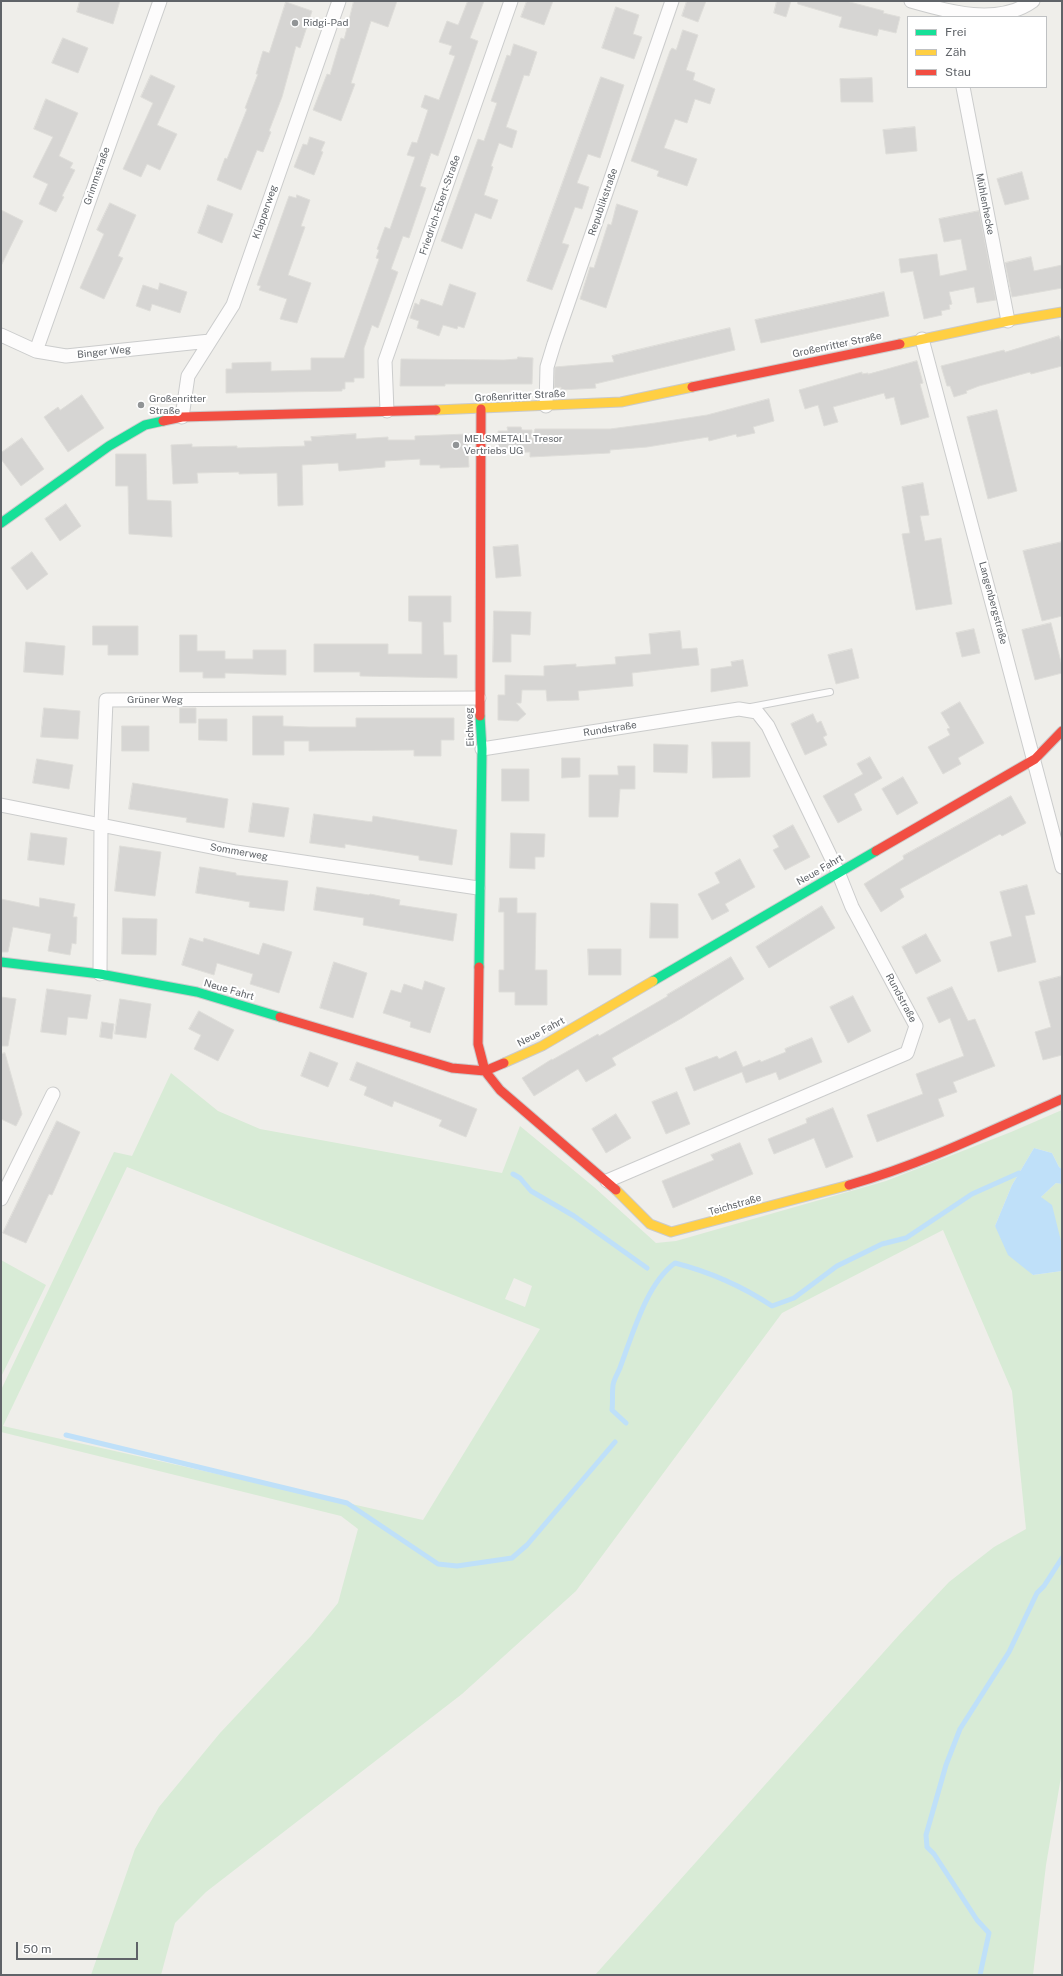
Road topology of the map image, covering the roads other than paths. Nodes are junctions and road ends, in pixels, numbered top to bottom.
1 (160, 1) edge
2 (339, 1) edge
3 (511, 1) edge
4 (672, 1) edge
5 (911, 1) edge
6 (1033, 1) edge
7 (949, 14) edge
8 (963, 88) edge
9 (1062, 312) edge
10 (1008, 321) junction
11 (1, 335) edge
12 (922, 339) junction
13 (210, 340) junction
14 (36, 351) junction
15 (546, 406) junction
16 (481, 409) junction
17 (387, 411) junction
18 (182, 417) junction
19 (1, 522) edge
20 (830, 692) dead end
21 (480, 698) junction
22 (739, 709) junction
23 (1062, 731) edge
24 (482, 749) junction
25 (1035, 759) junction
26 (1, 805) edge
27 (101, 824) junction
28 (1062, 867) edge
29 (838, 872) junction
30 (478, 888) junction
31 (1, 962) edge
32 (100, 974) junction
33 (478, 1044) joint
34 (485, 1072) junction
35 (53, 1094) dead end
36 (1062, 1099) edge
37 (607, 1181) junction
38 (1, 1199) edge

1 - 14 street, Grimmstraße
2 - 13 street, Klapperweg
3 - 17 street, Friedrich-Ebert-Straße
4 - 15 street, Republikstraße
5 - 7 street
6 - 7 street
8 - 10 street, Mühlenhecke
9 - 10 street, Großenritter Straße
10 - 12 street, Großenritter Straße
11 - 14 street, Binger Weg
12 - 15 street, Großenritter Straße
12 - 25 street, Langenbergstraße
13 - 14 street, Binger Weg
13 - 18 street, Klapperweg
15 - 16 street, Großenritter Straße
16 - 17 street, Großenritter Straße
16 - 21 street, Eichweg
17 - 18 street, Großenritter Straße
18 - 19 street, Großenritter Straße
20 - 22 lane, Rundstraße
21 - 24 street, Eichweg
21 - 27 street, Grüner Weg
22 - 24 street, Rundstraße
22 - 29 street, Rundstraße
23 - 25 street, Neue Fahrt
24 - 30 street, Eichweg
25 - 28 street, Langenbergstraße
25 - 29 street, Neue Fahrt
26 - 27 street, Sommerweg
27 - 30 street, Sommerweg
27 - 32 street, Grüner Weg
29 - 34 street, Neue Fahrt
29 - 37 street, Rundstraße
30 - 33 street, Eichweg
31 - 32 street, Neue Fahrt
32 - 34 street, Neue Fahrt
33 - 34 street, Teichstraße
34 - 37 street, Teichstraße
35 - 38 street
36 - 37 street, Teichstraße

